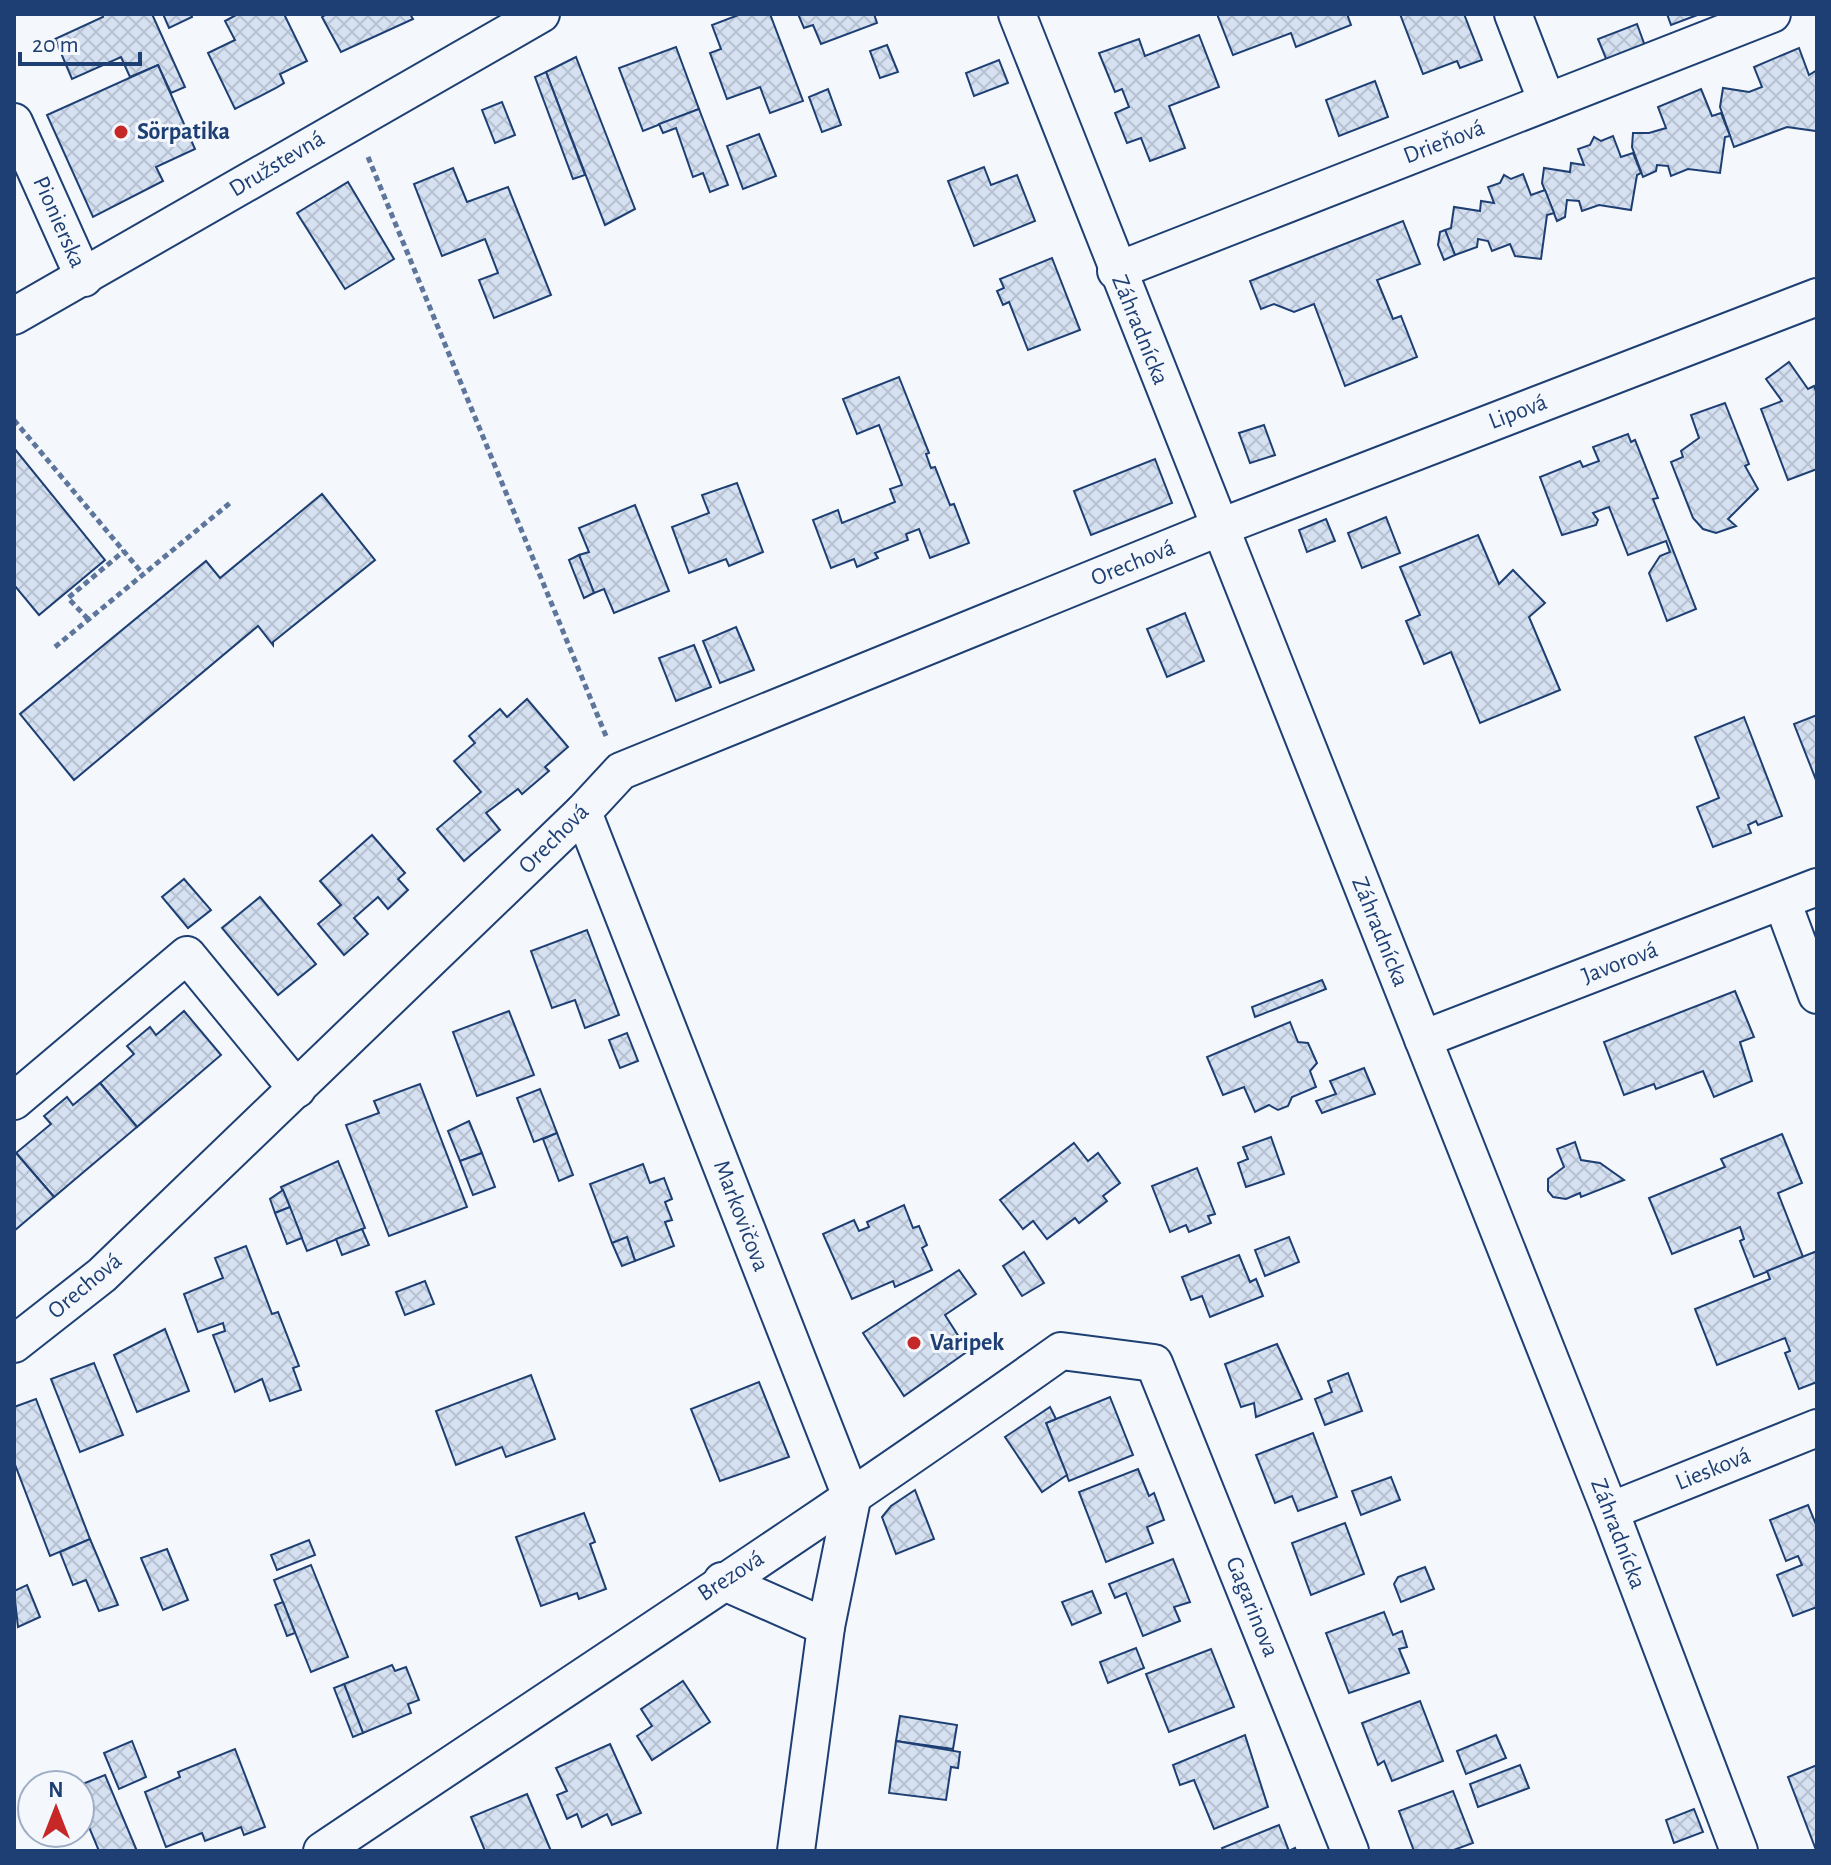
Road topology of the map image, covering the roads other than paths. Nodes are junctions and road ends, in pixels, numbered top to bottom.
1 (541, 14) edge
2 (1017, 14) edge
3 (1513, 14) edge
4 (1772, 14) edge
5 (1547, 102) junction
6 (14, 122) edge
7 (1116, 271) junction
8 (84, 278) junction
9 (1817, 297) edge
10 (14, 316) edge
11 (1218, 528) junction
12 (583, 812) junction
13 (1817, 887) edge
14 (1782, 901) junction
15 (1817, 995) edge
16 (1423, 1039) junction
17 (297, 1089) junction
18 (14, 1101) edge
19 (14, 1344) edge
20 (1154, 1363) joint
21 (1817, 1428) edge
22 (852, 1499) junction
23 (1610, 1511) junction
24 (722, 1581) junction
25 (826, 1627) junction
26 (322, 1851) edge
27 (796, 1851) edge
28 (1350, 1851) edge
29 (1739, 1851) edge

1 - 8 street, Družstevná
2 - 7 street, Záhradnícka
3 - 5 street
4 - 5 street, Drieňová
5 - 7 street, Drieňová
6 - 8 street, Pionierska
7 - 11 street, Záhradnícka
8 - 10 street, Družstevná
9 - 11 street, Lipová
11 - 12 street, Orechová
11 - 16 street, Záhradnícka
12 - 17 street, Orechová
12 - 22 street, Markovičova
13 - 14 street, Javorová
14 - 15 street
14 - 16 street, Javorová
16 - 23 street, Záhradnícka
17 - 18 street
17 - 19 street, Orechová
20 - 22 street, Brezová
20 - 28 street, Gagarinova
21 - 23 street, Liesková
22 - 24 street, Brezová
22 - 25 street
23 - 29 street, Záhradnícka
24 - 25 street
24 - 26 street, Brezová
25 - 27 street

